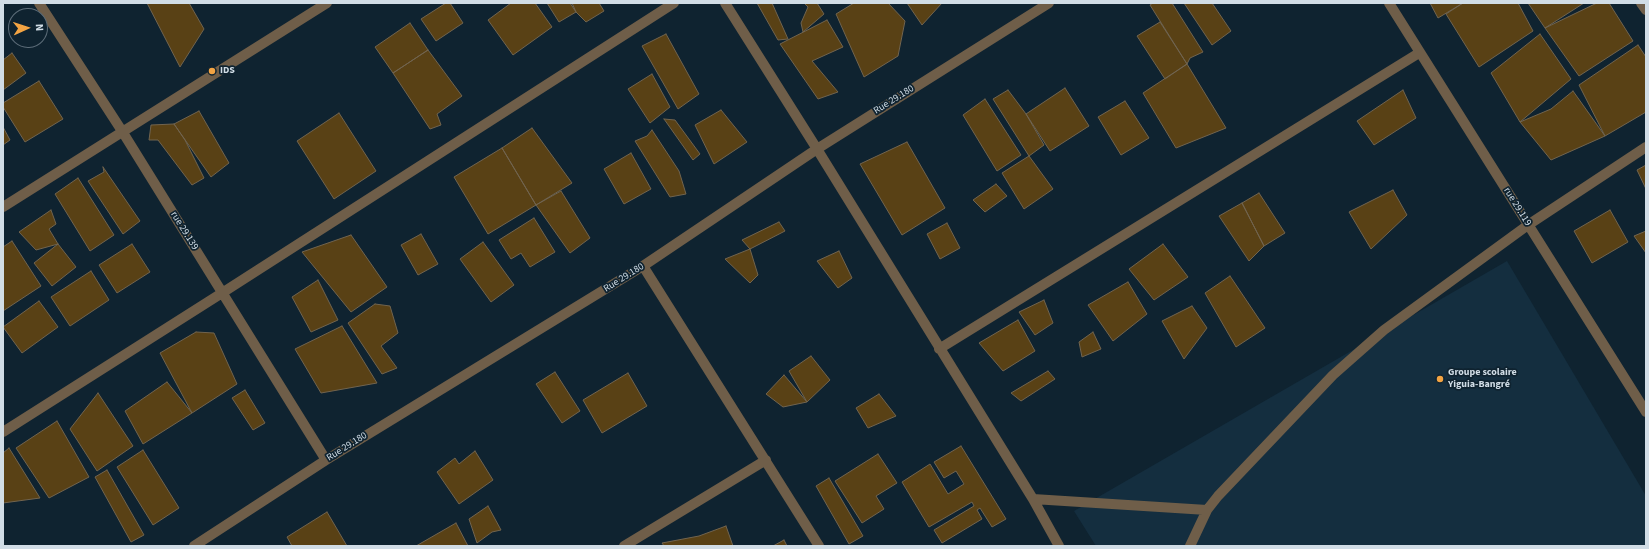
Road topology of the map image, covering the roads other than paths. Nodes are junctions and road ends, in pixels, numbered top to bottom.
1 (39, 3) edge
2 (327, 3) edge
3 (674, 3) edge
4 (725, 3) edge
5 (1049, 3) edge
6 (1389, 3) edge
7 (1641, 3) edge
8 (1646, 10) edge
9 (1419, 53) junction
10 (122, 131) junction
11 (1646, 147) edge
12 (817, 149) junction
13 (3, 206) edge
14 (1528, 225) junction
15 (643, 266) junction
16 (222, 294) junction
17 (939, 349) junction
18 (1646, 412) edge
19 (3, 432) edge
20 (326, 460) junction
21 (766, 460) junction
22 (1033, 499) junction
23 (1207, 510) junction
24 (194, 546) edge
25 (624, 546) edge
26 (819, 546) edge
27 (1059, 546) edge
28 (1190, 546) edge

1 - 10 street, rue 29.139
2 - 10 street
3 - 16 street
4 - 12 street
5 - 12 street, Rue 29.180
6 - 9 street, rue 29.119
7 - 8 street
9 - 14 street, rue 29.119
9 - 17 street
10 - 13 street
10 - 16 street, rue 29.139
11 - 14 street
12 - 15 street, Rue 29.180
12 - 17 street
14 - 18 street, rue 29.119
14 - 23 street
15 - 20 street, Rue 29.180
15 - 21 street
16 - 19 street
16 - 20 street, rue 29.139
17 - 22 street
20 - 24 street, Rue 29.180
21 - 25 street
21 - 26 street
22 - 23 street
22 - 27 street
23 - 28 street

